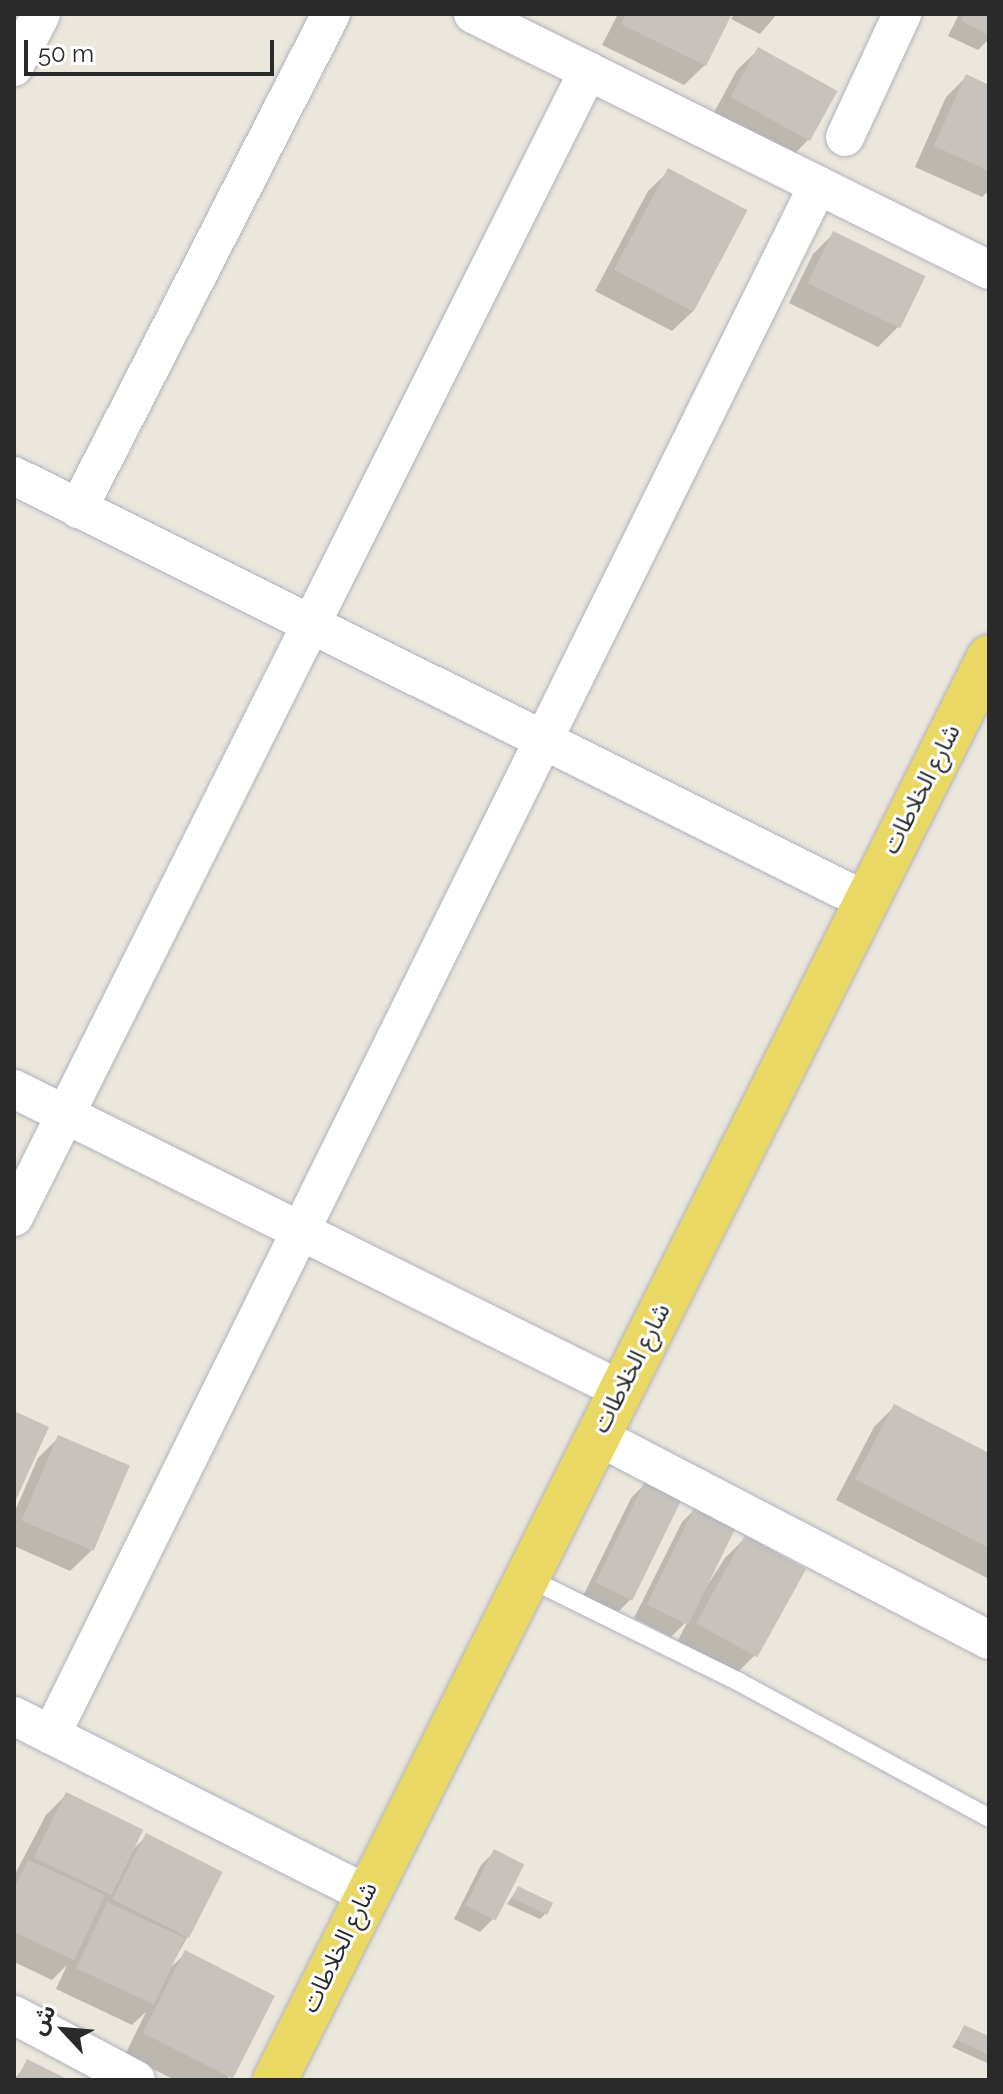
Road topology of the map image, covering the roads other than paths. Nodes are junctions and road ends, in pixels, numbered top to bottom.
1 (41, 14) edge
2 (331, 14) edge
3 (473, 14) edge
4 (902, 14) edge
5 (14, 67) edge
6 (588, 71) junction
7 (845, 137) dead end
8 (818, 185) junction
9 (989, 270) edge
10 (14, 476) edge
11 (78, 509) junction
12 (311, 625) junction
13 (989, 657) edge
14 (544, 738) junction
15 (864, 900) junction
16 (14, 1089) edge
17 (66, 1114) junction
18 (14, 1217) edge
19 (300, 1229) junction
20 (621, 1390) junction
21 (597, 1436) junction
22 (526, 1577) junction
23 (989, 1640) edge
24 (14, 1716) edge
25 (51, 1735) junction
26 (989, 1818) edge
27 (365, 1893) junction
28 (14, 2015) edge
29 (136, 2080) edge
30 (275, 2080) edge

1 - 5 street
2 - 11 street
3 - 6 street
4 - 7 street
6 - 8 street
6 - 12 street
8 - 9 street
8 - 14 street
10 - 11 street
11 - 12 street
12 - 14 street
12 - 17 street
13 - 15 main road, شارع الخلاطات
14 - 15 street
14 - 19 street
15 - 20 main road, شارع الخلاطات
16 - 17 street
17 - 18 street
17 - 19 street
19 - 20 street
19 - 25 street
20 - 21 main road, شارع الخلاطات
21 - 22 main road, شارع الخلاطات
21 - 23 street
22 - 26 lane
22 - 27 main road, شارع الخلاطات
24 - 25 street
25 - 27 street
27 - 30 main road, شارع الخلاطات
28 - 29 street

